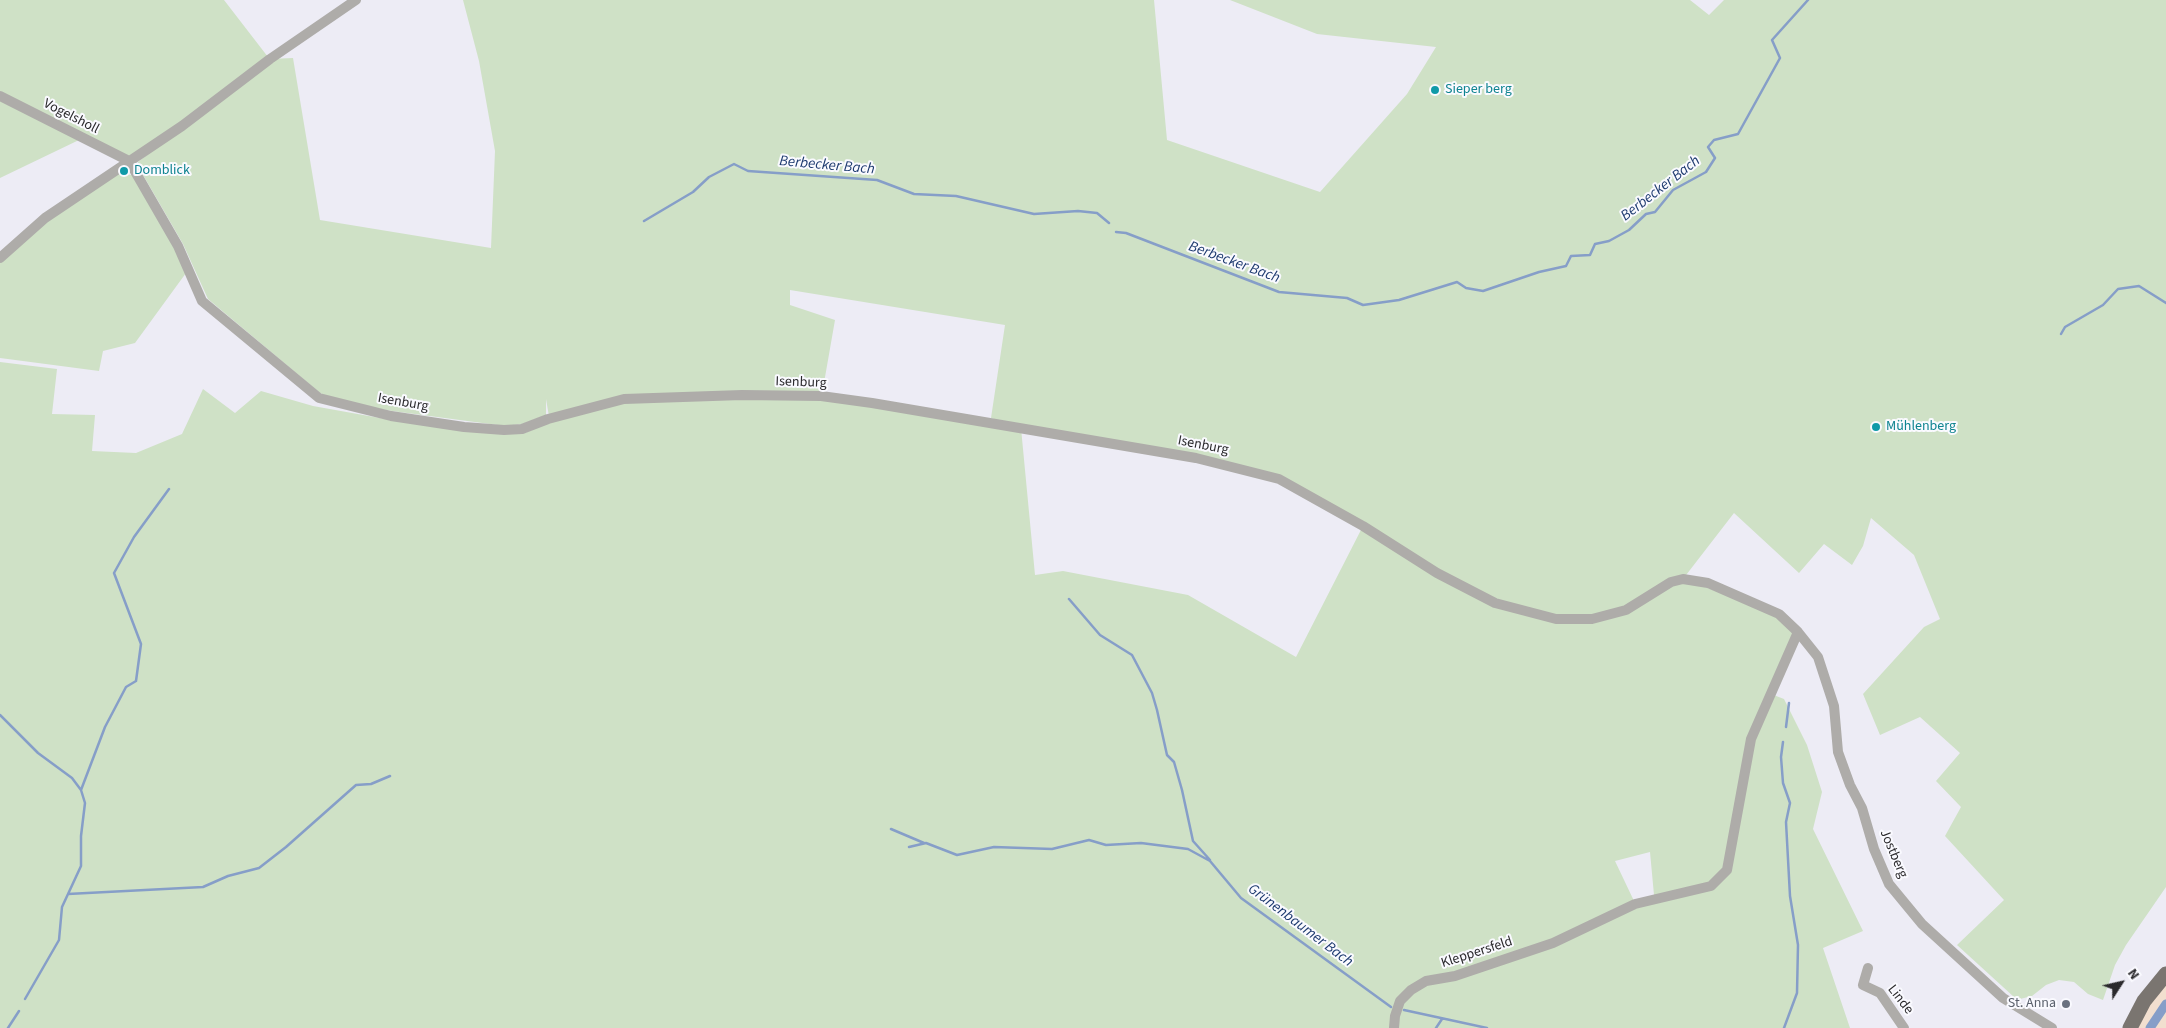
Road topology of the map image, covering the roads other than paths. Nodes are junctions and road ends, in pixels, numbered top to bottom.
1 (356, 0) edge
2 (0, 96) edge
3 (129, 161) junction
4 (0, 258) edge
5 (1556, 619) joint
6 (1798, 632) junction
7 (1868, 968) dead end
8 (2166, 974) edge
9 (1394, 1028) edge
10 (1904, 1028) edge
11 (2052, 1028) edge
12 (2130, 1028) edge

1 - 3 street
2 - 3 street, Vogelsholl
3 - 4 street
3 - 5 street, Isenburg
5 - 6 street, Jostberg
6 - 9 street, Kleppersfeld
6 - 11 street, Jostberg
7 - 10 street, Linde
8 - 12 main road

